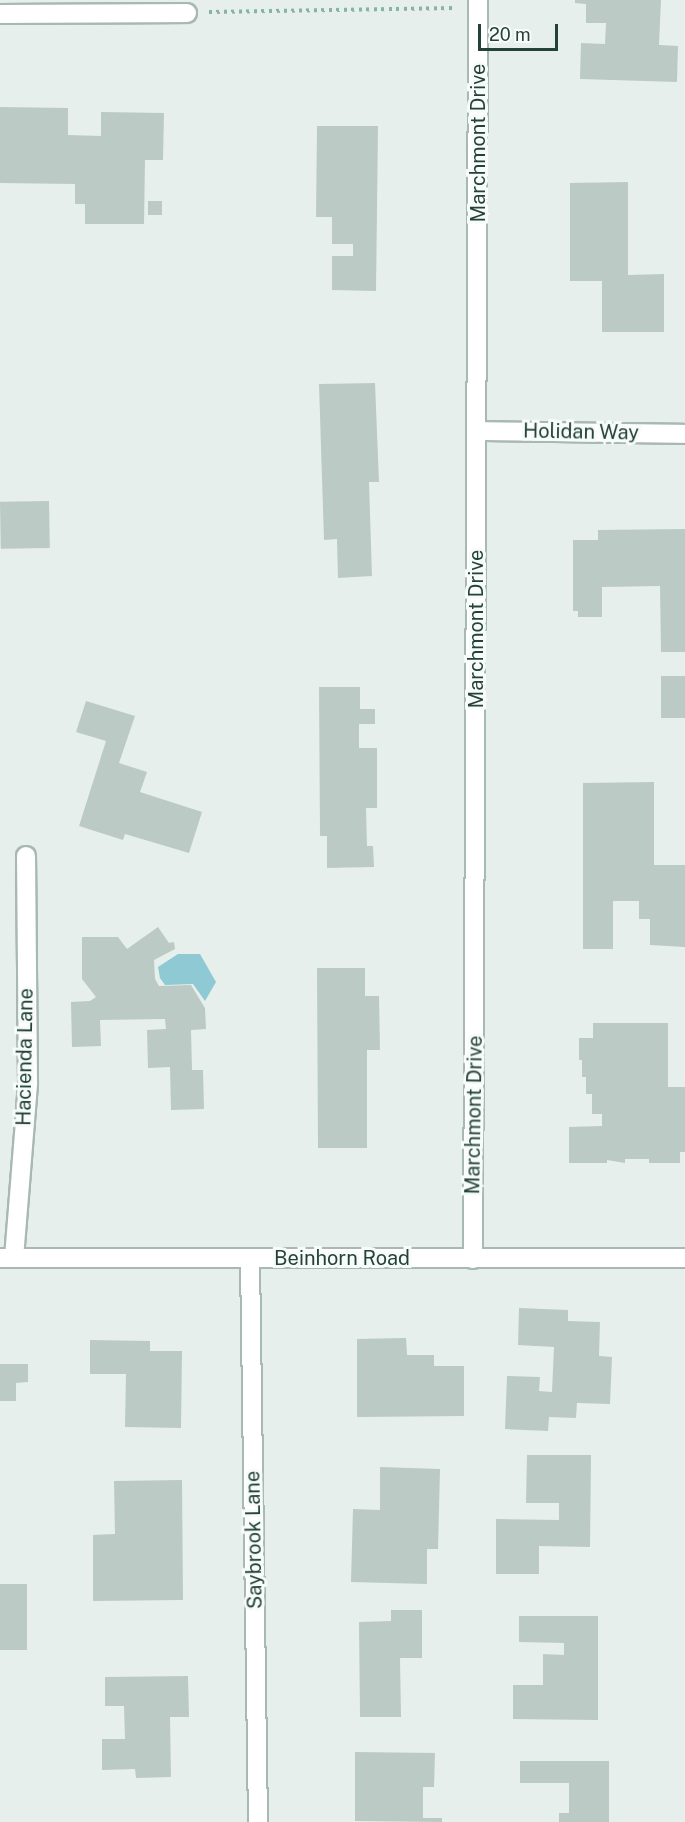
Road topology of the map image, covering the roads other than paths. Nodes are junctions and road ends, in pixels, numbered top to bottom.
1 (478, 4) edge
2 (187, 13) road end
3 (0, 14) edge
4 (477, 431) junction
5 (685, 434) edge
6 (26, 856) dead end
7 (7, 1258) edge
8 (250, 1258) junction
9 (473, 1258) junction
10 (685, 1258) edge
11 (258, 1822) edge

1 - 4 street, Marchmont Drive
2 - 3 street
4 - 5 street, Holidan Way
4 - 9 street, Marchmont Drive
6 - 7 street, Hacienda Lane
7 - 8 street, Beinhorn Road
8 - 9 street, Beinhorn Road
8 - 11 street, Saybrook Lane
9 - 10 street, Beinhorn Road

